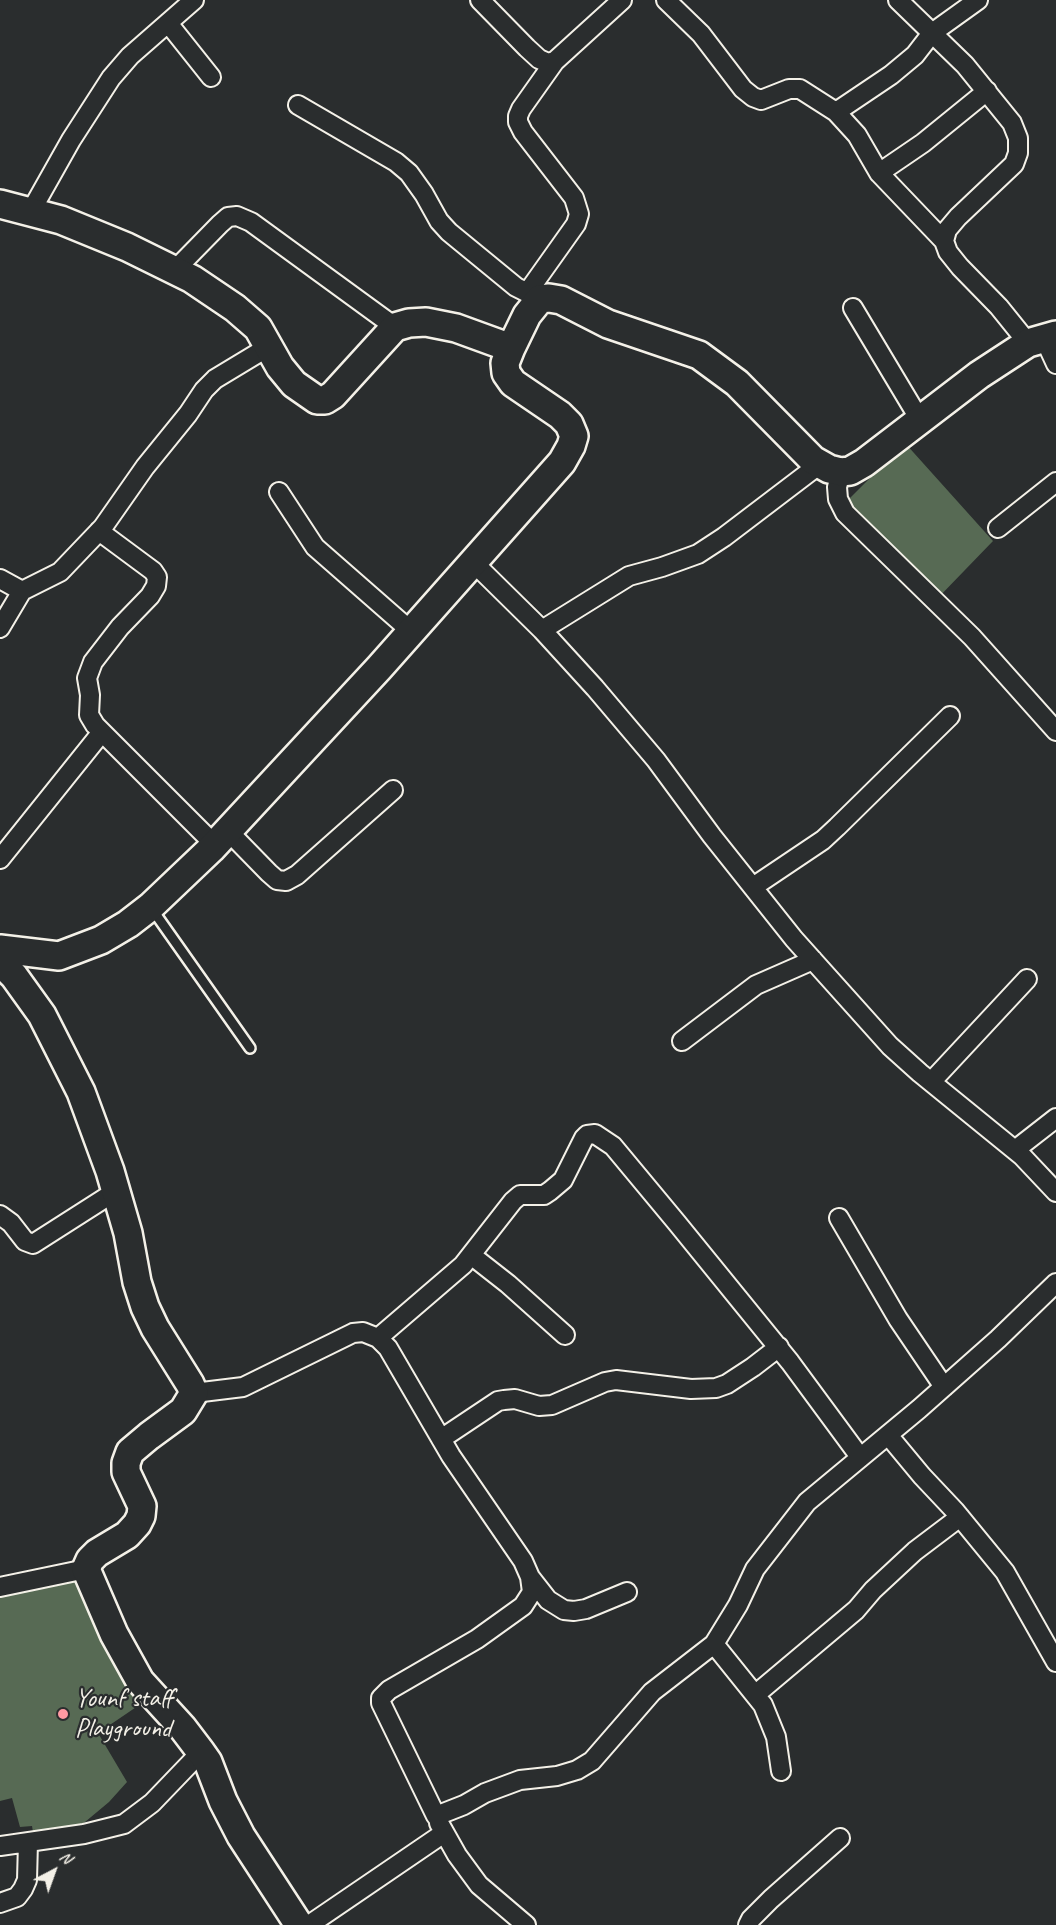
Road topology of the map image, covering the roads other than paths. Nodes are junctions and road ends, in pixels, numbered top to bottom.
1 (194, 0) edge
2 (480, 0) edge
3 (622, 0) edge
4 (666, 0) edge
5 (898, 0) edge
6 (978, 0) edge
7 (168, 23) junction
8 (932, 33) junction
9 (555, 61) junction
10 (211, 77) dead end
11 (987, 91) junction
12 (298, 105) dead end
13 (836, 112) junction
14 (879, 173) junction
15 (0, 204) edge
16 (31, 211) junction
17 (944, 241) junction
18 (174, 271) junction
19 (534, 296) junction
20 (853, 308) dead end
21 (395, 327) junction
22 (1043, 338) edge
23 (268, 347) junction
24 (511, 348) junction
25 (1056, 364) edge
26 (921, 420) junction
27 (831, 468) junction
28 (1056, 482) edge
29 (279, 492) dead end
30 (998, 528) dead end
31 (99, 531) junction
32 (474, 563) junction
33 (0, 579) edge
34 (22, 591) junction
35 (0, 628) edge
36 (542, 630) junction
37 (412, 632) junction
38 (950, 716) dead end
39 (1056, 731) edge
40 (102, 732) junction
41 (393, 790) dead end
42 (221, 838) junction
43 (0, 859) edge
44 (753, 887) junction
45 (150, 907) junction
46 (0, 960) edge
47 (813, 960) junction
48 (1027, 979) dead end
49 (682, 1041) dead end
50 (250, 1048) dead end
51 (931, 1082) junction
52 (1056, 1118) edge
53 (1015, 1150) junction
54 (116, 1191) junction
55 (1056, 1192) edge
56 (0, 1215) edge
57 (839, 1218) dead end
58 (471, 1255) junction
59 (1056, 1283) edge
60 (566, 1335) dead end
61 (378, 1338) junction
62 (779, 1347) junction
63 (944, 1387) junction
64 (194, 1393) junction
65 (888, 1435) junction
66 (441, 1439) junction
67 (860, 1457) junction
68 (960, 1517) junction
69 (86, 1569) junction
70 (530, 1577) junction
71 (0, 1587) edge
72 (627, 1592) dead end
73 (714, 1644) junction
74 (1056, 1662) edge
75 (755, 1695) junction
76 (201, 1752) junction
77 (781, 1772) dead end
78 (436, 1816) junction
79 (444, 1833) junction
80 (840, 1838) dead end
81 (28, 1842) junction
82 (0, 1846) edge
83 (0, 1903) edge
84 (299, 1925) edge
85 (309, 1925) edge
86 (526, 1925) edge
87 (748, 1925) edge

1 - 7 street
2 - 9 street
3 - 9 street
4 - 13 street
5 - 8 street
6 - 8 street
7 - 10 street
7 - 16 street
8 - 11 street
8 - 13 street
9 - 19 street
11 - 14 street
11 - 17 street
12 - 19 street
13 - 14 street
14 - 17 street
15 - 16 street
16 - 18 street
17 - 22 street
18 - 21 street
18 - 23 street
19 - 24 street
19 - 27 street
20 - 26 street
21 - 23 street
21 - 24 street
22 - 25 street
22 - 26 street
23 - 31 street
24 - 32 street
26 - 27 street
27 - 36 street
27 - 39 street
28 - 30 street
29 - 37 street
31 - 34 street
31 - 40 street
32 - 36 street
32 - 37 street
33 - 34 street
34 - 35 street
36 - 44 street
37 - 42 street
38 - 44 street
40 - 42 street
40 - 43 street
41 - 42 street
42 - 45 street
44 - 47 street
45 - 46 street
45 - 50 lane
46 - 54 street
47 - 49 street
47 - 51 street
48 - 51 street
51 - 53 street
52 - 53 street
53 - 55 street
54 - 56 street
54 - 64 street
57 - 63 street
58 - 60 street
58 - 61 street
58 - 62 street
59 - 63 street
61 - 64 street
61 - 66 street
62 - 66 street
62 - 67 street
63 - 65 street
64 - 69 street
65 - 67 street
65 - 68 street
66 - 70 street
67 - 73 street
68 - 74 street
68 - 75 street
69 - 71 street
69 - 76 street
70 - 72 street
70 - 78 street
73 - 75 street
73 - 78 street
75 - 77 street
76 - 81 street
76 - 84 street
78 - 79 street
79 - 85 street
79 - 86 street
80 - 87 street
81 - 82 street
81 - 83 street

